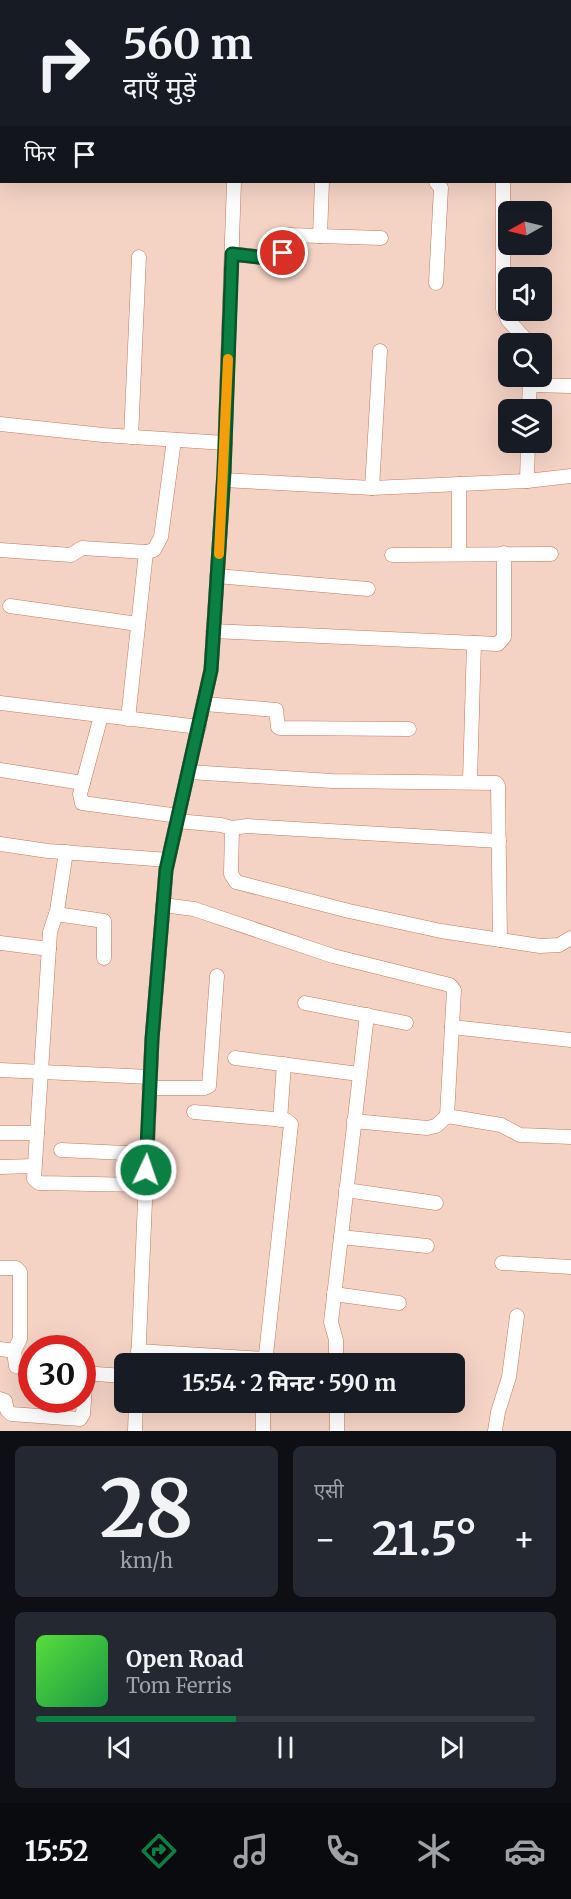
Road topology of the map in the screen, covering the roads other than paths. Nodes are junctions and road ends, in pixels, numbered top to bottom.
1 (234, 183) edge
2 (322, 183) edge
3 (437, 183) edge
4 (503, 183) edge
5 (320, 236) junction
6 (381, 238) dead end
7 (232, 254) junction
8 (139, 257) dead end
9 (436, 283) dead end
10 (520, 333) edge
11 (380, 351) dead end
12 (552, 384) edge
13 (571, 386) edge
14 (0, 424) edge
15 (131, 437) junction
16 (174, 440) junction
17 (225, 443) junction
18 (527, 453) edge
19 (571, 476) edge
20 (224, 480) junction
21 (526, 481) junction
22 (459, 484) junction
23 (372, 488) junction
24 (0, 550) edge
25 (146, 552) junction
26 (504, 553) junction
27 (459, 554) junction
28 (551, 554) dead end
29 (392, 555) dead end
30 (217, 576) junction
31 (368, 589) dead end
32 (10, 606) dead end
33 (138, 624) junction
34 (213, 631) junction
35 (474, 643) junction
36 (0, 703) edge
37 (205, 704) junction
38 (101, 716) junction
39 (128, 719) junction
40 (199, 727) junction
41 (409, 729) dead end
42 (0, 770) edge
43 (189, 772) junction
44 (470, 782) junction
45 (83, 783) junction
46 (178, 818) junction
47 (232, 828) junction
48 (499, 841) junction
49 (0, 844) edge
50 (66, 852) junction
51 (168, 860) junction
52 (163, 905) junction
53 (56, 915) junction
54 (571, 938) edge
55 (500, 940) junction
56 (0, 943) edge
57 (49, 949) junction
58 (104, 958) dead end
59 (217, 976) dead end
60 (305, 1003) dead end
61 (367, 1015) junction
62 (406, 1023) dead end
63 (452, 1027) junction
64 (571, 1040) edge
65 (235, 1058) dead end
66 (284, 1064) junction
67 (0, 1070) edge
68 (42, 1072) junction
69 (359, 1074) junction
70 (150, 1083) junction
71 (194, 1112) dead end
72 (447, 1116) junction
73 (280, 1120) junction
74 (354, 1121) junction
75 (0, 1133) edge
76 (37, 1133) junction
77 (571, 1137) edge
78 (61, 1150) dead end
79 (147, 1154) junction
80 (34, 1166) junction
81 (0, 1167) edge
82 (145, 1185) junction
83 (346, 1190) junction
84 (436, 1203) dead end
85 (340, 1237) junction
86 (427, 1246) dead end
87 (502, 1263) dead end
88 (0, 1268) edge
89 (571, 1268) edge
90 (334, 1294) junction
91 (399, 1303) dead end
92 (517, 1316) dead end
93 (7, 1350) edge
94 (138, 1353) edge
95 (266, 1353) edge
96 (336, 1353) edge
97 (18, 1369) edge
98 (96, 1374) edge
99 (114, 1375) edge
100 (0, 1399) edge
101 (83, 1413) edge
102 (136, 1413) edge
103 (263, 1413) edge
104 (337, 1413) edge
105 (135, 1431) edge
106 (263, 1431) edge
107 (337, 1431) edge
108 (495, 1431) edge

1 - 7 street
2 - 5 street
3 - 9 street
4 - 10 street
5 - 6 street
5 - 7 street
7 - 17 street
8 - 15 street
11 - 23 street
12 - 13 street
14 - 15 street
15 - 16 street
16 - 17 street
16 - 25 street
17 - 20 street
18 - 21 street
19 - 21 street
20 - 23 street
20 - 30 street
21 - 22 street
22 - 23 street
22 - 27 street
24 - 25 street
25 - 33 street
26 - 27 street
26 - 28 street
26 - 35 street
27 - 29 street
30 - 31 street
30 - 34 street
32 - 33 street
33 - 39 street
34 - 35 street
34 - 37 street
35 - 44 street
36 - 38 street
37 - 40 street
37 - 41 street
38 - 39 street
38 - 45 street
39 - 40 street
40 - 43 street
42 - 45 street
43 - 44 street
43 - 46 street
44 - 48 street
45 - 46 street
46 - 47 street
46 - 51 street
47 - 48 street
47 - 55 street
48 - 55 street
49 - 50 street
50 - 51 street
50 - 53 street
51 - 52 street
52 - 63 street
52 - 70 street
53 - 57 street
53 - 58 street
54 - 55 street
56 - 57 street
57 - 68 street
59 - 70 street
60 - 61 street
61 - 62 street
61 - 69 street
63 - 64 street
63 - 72 street
65 - 66 street
66 - 69 street
66 - 73 street
67 - 68 street
68 - 70 street
68 - 76 street
69 - 74 street
70 - 79 street
71 - 73 street
72 - 74 street
72 - 77 street
73 - 95 street
74 - 83 street
75 - 76 street
76 - 80 street
78 - 79 street
79 - 82 street
80 - 81 street
80 - 82 street
82 - 94 street
83 - 84 street
83 - 85 street
85 - 86 street
85 - 90 street
87 - 89 street
88 - 93 street
90 - 91 street
90 - 96 street
92 - 108 street
93 - 97 street
98 - 99 street
100 - 101 street
102 - 105 street
103 - 106 street
104 - 107 street

